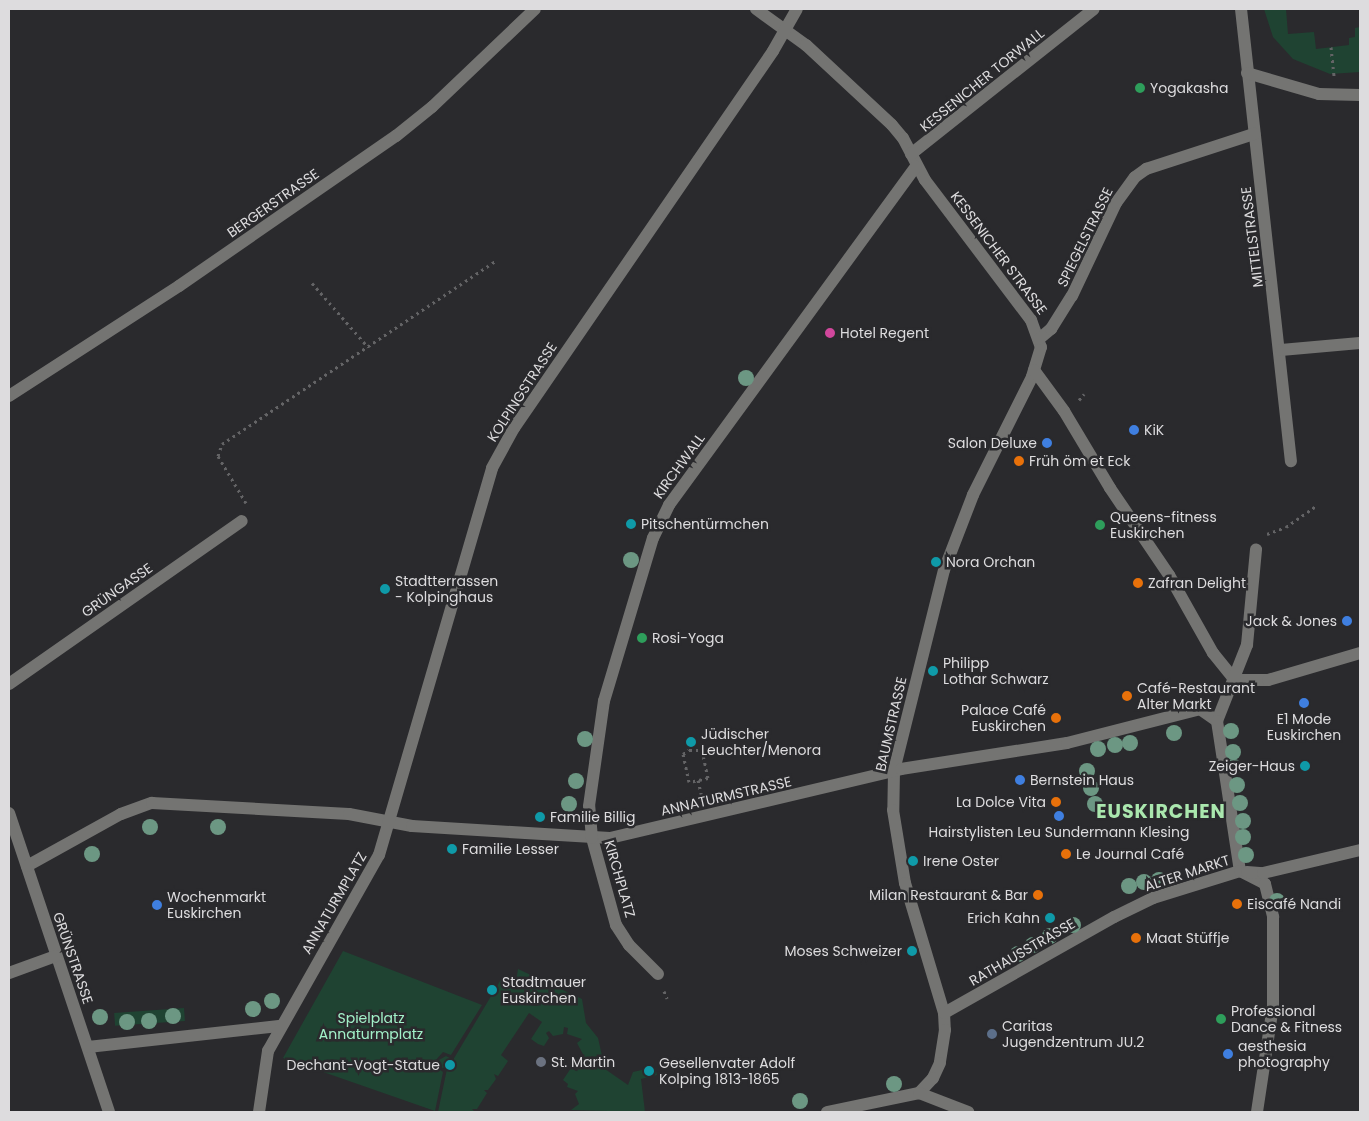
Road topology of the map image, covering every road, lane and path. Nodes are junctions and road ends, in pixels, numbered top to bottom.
1 (535, 9) edge
2 (756, 9) edge
3 (797, 9) edge
4 (1094, 9) edge
5 (1241, 9) edge
6 (784, 28) junction
7 (1331, 47) dead end
8 (1247, 73) junction
9 (1335, 81) dead end
10 (1360, 95) edge
11 (1254, 134) junction
12 (914, 160) junction
13 (495, 261) dead end
14 (312, 283) dead end
15 (1039, 339) junction
16 (1360, 343) edge
17 (368, 347) junction
18 (1281, 350) junction
19 (1034, 370) junction
20 (1084, 394) dead end
21 (9, 396) edge
22 (1078, 400) dead end
23 (1291, 461) dead end
24 (1316, 506) dead end
25 (249, 510) dead end
26 (242, 521) dead end
27 (1256, 549) joint
28 (1360, 653) edge
29 (1235, 680) junction
30 (9, 684) edge
31 (1217, 721) junction
32 (894, 771) junction
33 (698, 780) junction
34 (700, 792) dead end
35 (9, 813) edge
36 (389, 822) junction
37 (592, 838) junction
38 (1360, 850) edge
39 (27, 866) junction
40 (1240, 871) junction
41 (1114, 917) joint
42 (56, 956) junction
43 (9, 973) edge
44 (658, 974) dead end
45 (944, 1013) junction
46 (279, 1026) junction
47 (88, 1048) junction
48 (919, 1093) junction
49 (109, 1112) edge
50 (259, 1112) edge
51 (827, 1112) edge
52 (968, 1112) edge
53 (1257, 1112) edge

1 - 21 street, BERGERSTRASSE
2 - 6 street, KESSENICHER STRASSE
3 - 6 street, KOLPINGSTRASSE
4 - 12 street, KESSENICHER TORWALL
5 - 8 street, MITTELSTRASSE
6 - 12 street, KESSENICHER STRASSE
6 - 36 street, KOLPINGSTRASSE
7 - 9 path
8 - 10 street
8 - 11 street, MITTELSTRASSE
11 - 15 street, SPIEGELSTRASSE
11 - 18 street, MITTELSTRASSE
12 - 15 street, KESSENICHER STRASSE
12 - 37 street, KIRCHWALL
13 - 17 path
14 - 17 path
15 - 19 street
16 - 18 street
17 - 25 path
18 - 23 street, MITTELSTRASSE
19 - 29 street
19 - 32 street, BAUMSTRASSE
20 - 22 path
24 - 27 path
26 - 30 street, GRÜNGASSE
27 - 29 street
28 - 29 street
29 - 31 street
31 - 32 street, ANNATURMSTRASSE
31 - 40 street, ALTER MARKT
32 - 37 street, ANNATURMSTRASSE
32 - 45 street, BAUMSTRASSE
33 - 33 path
33 - 34 path
35 - 39 street, GRÜNSTRASSE
36 - 37 street, ANNATURMSTRASSE
36 - 39 street
36 - 46 street, ANNATURMPLATZ
37 - 44 street, KIRCHPLATZ
38 - 40 street
39 - 42 street, GRÜNSTRASSE
40 - 41 street, ALTER MARKT
40 - 53 street
41 - 45 street, RATHAUSSTRASSE
42 - 43 street
42 - 47 street, GRÜNSTRASSE
45 - 48 street, BAUMSTRASSE
46 - 47 street
46 - 50 street, ANNATURMPLATZ
47 - 49 street, GRÜNSTRASSE
48 - 51 street
48 - 52 street

